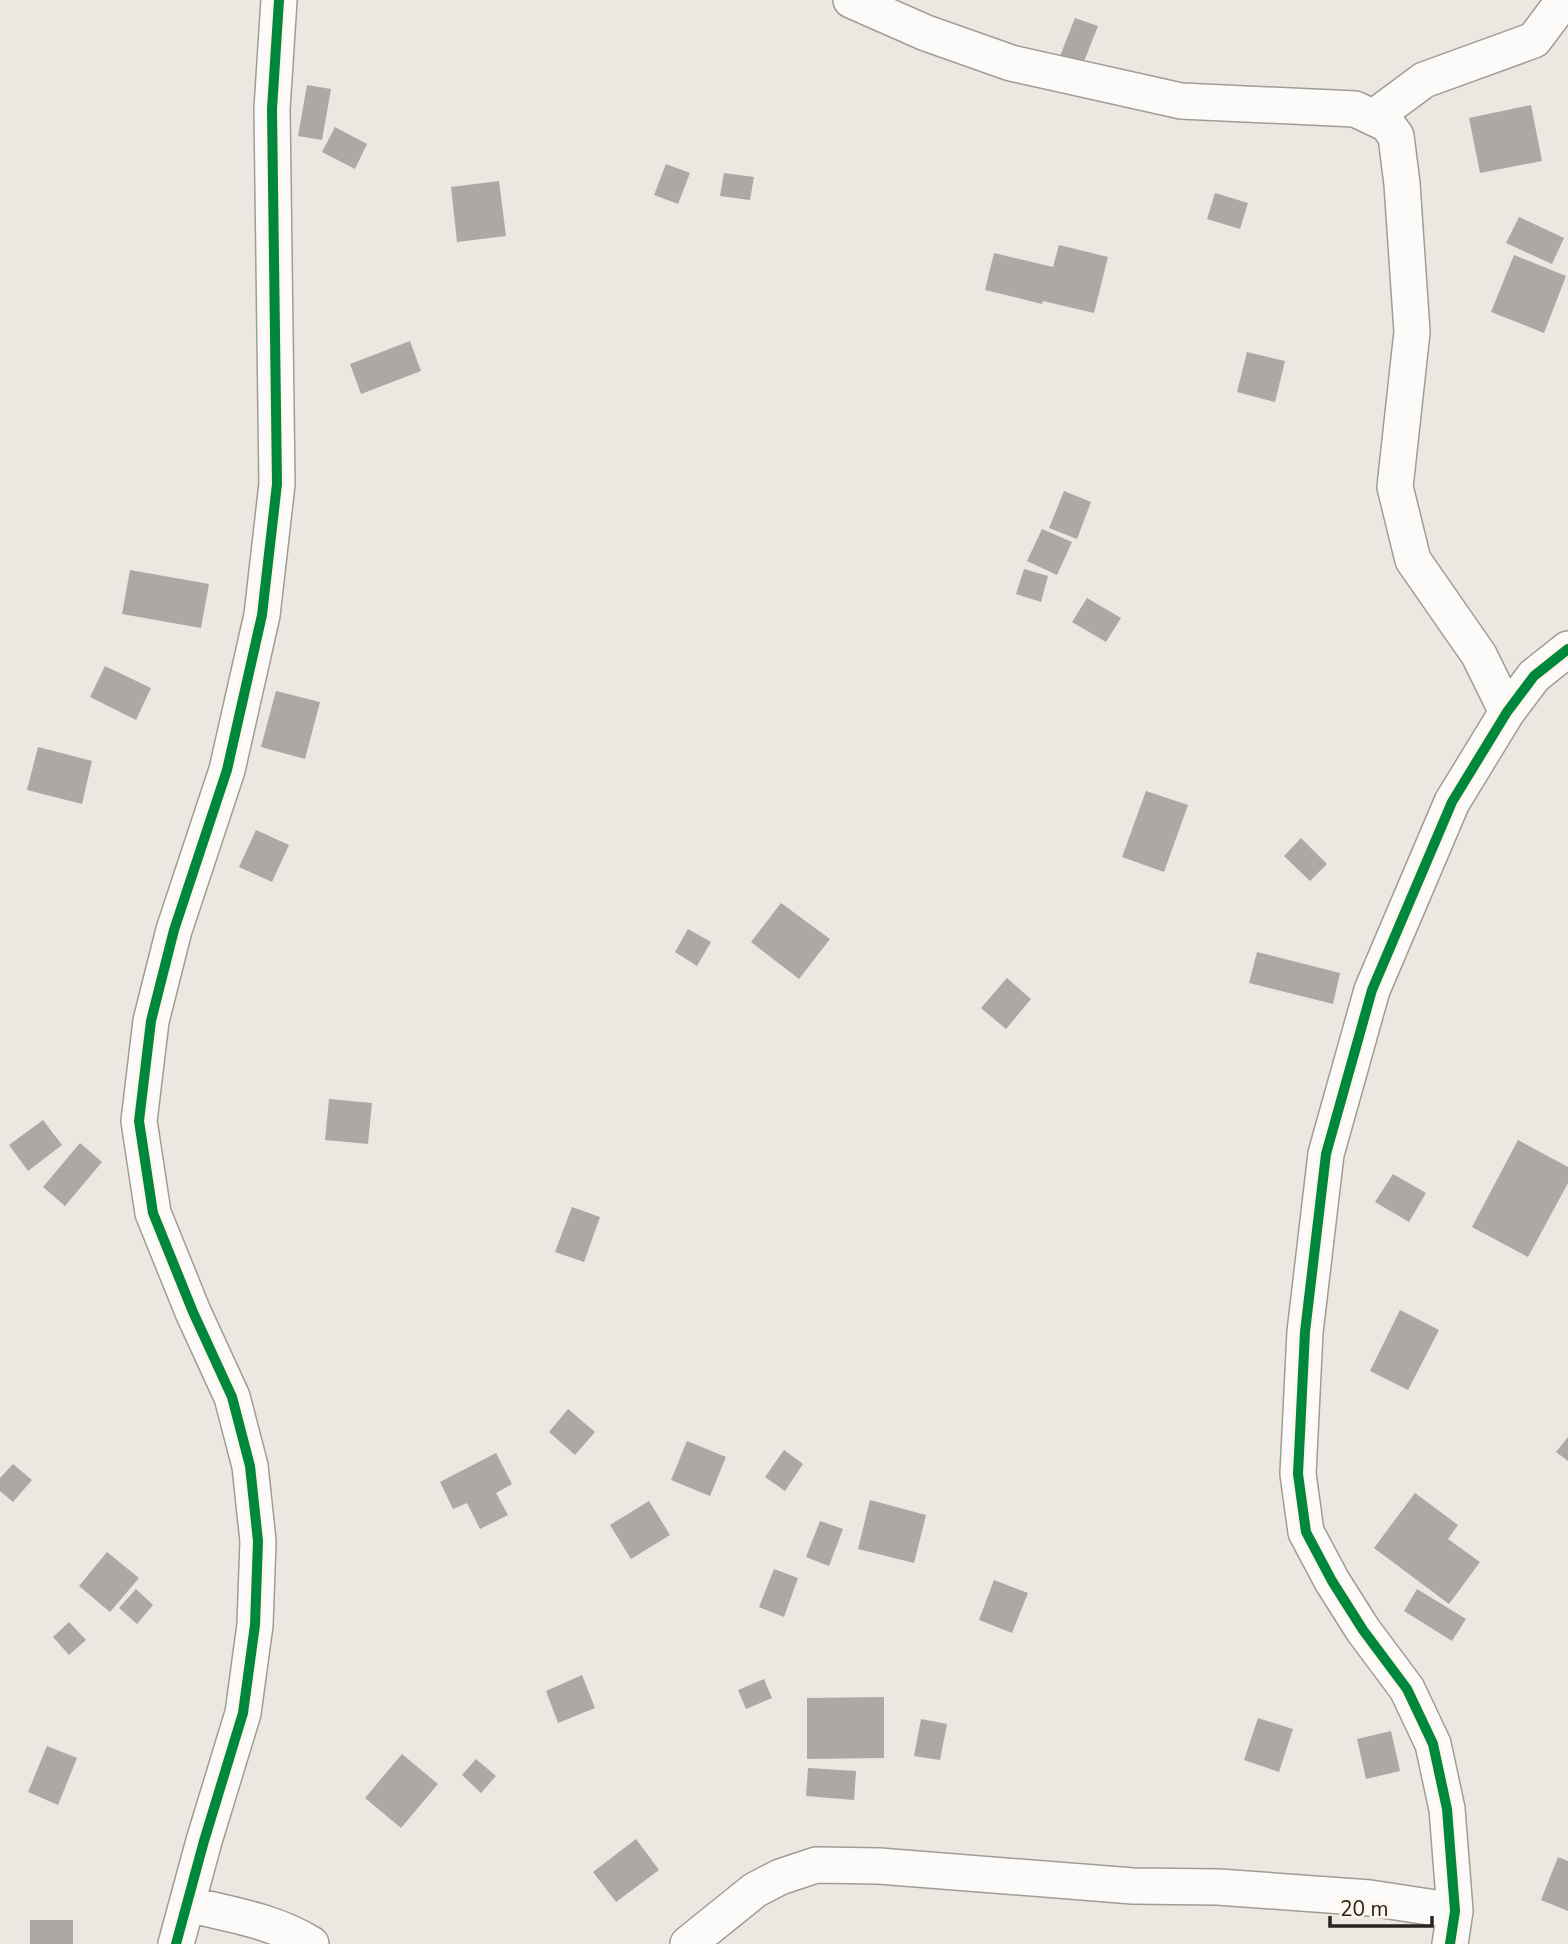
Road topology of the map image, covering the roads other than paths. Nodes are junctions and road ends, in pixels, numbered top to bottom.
1 (279, 0) edge
2 (851, 0) edge
3 (1563, 0) edge
4 (1374, 117) junction
5 (1568, 649) edge
6 (1507, 712) junction
7 (187, 1904) junction
8 (1453, 1927) edge
9 (176, 1944) edge
10 (310, 1944) edge
11 (688, 1944) edge

1 - 7 street
2 - 4 street
3 - 4 street
4 - 6 street
5 - 6 street
6 - 8 street
7 - 9 street
7 - 10 street
8 - 11 street

